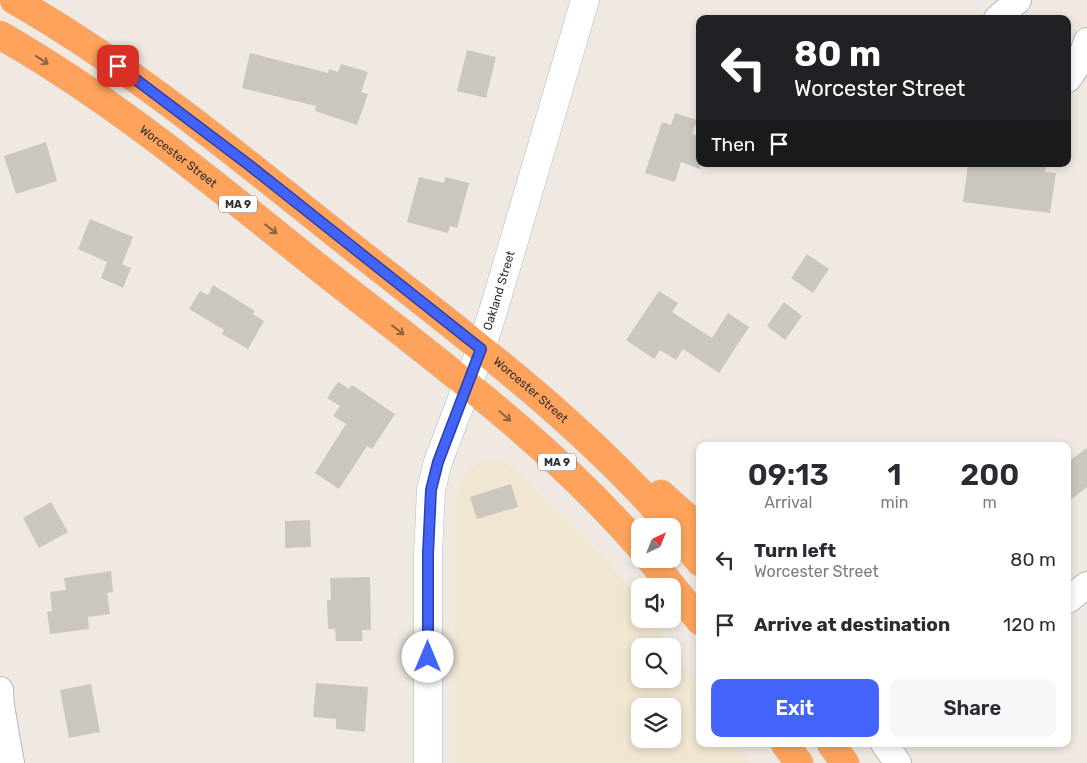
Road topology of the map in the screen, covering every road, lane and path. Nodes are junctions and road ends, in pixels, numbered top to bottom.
1 (14, 0) edge
2 (585, 0) edge
3 (1018, 0) edge
4 (1001, 15) edge
5 (0, 35) edge
6 (1087, 41) edge
7 (1071, 74) edge
8 (481, 349) junction
9 (467, 385) junction
10 (543, 399) junction
11 (664, 518) edge
12 (696, 525) edge
13 (631, 538) edge
14 (681, 538) edge
15 (696, 557) edge
16 (657, 568) edge
17 (1087, 585) edge
18 (1071, 598) edge
19 (696, 616) edge
20 (0, 690) edge
21 (787, 747) edge
22 (833, 747) edge
23 (886, 747) edge
24 (11, 763) edge
25 (428, 763) edge
26 (798, 763) edge
27 (845, 763) edge
28 (898, 763) edge

1 - 8 highway, Worcester Street / MA 9
2 - 8 street, Oakland Street
3 - 4 street
5 -> 9 highway, Worcester Street / MA 9
6 - 7 street
8 - 9 street, Oakland Street
8 - 10 highway, Worcester Street / MA 9
9 -> 13 highway, Worcester Street / MA 9
9 - 25 street, Oakland Street
10 - 11 highway, Worcester Street / MA 9
10 - 12 highway
14 - 15 highway, Worcester Street / MA 9
16 - 19 highway
17 - 18 street
20 - 24 street
21 - 26 highway
22 - 27 highway
23 - 28 street

